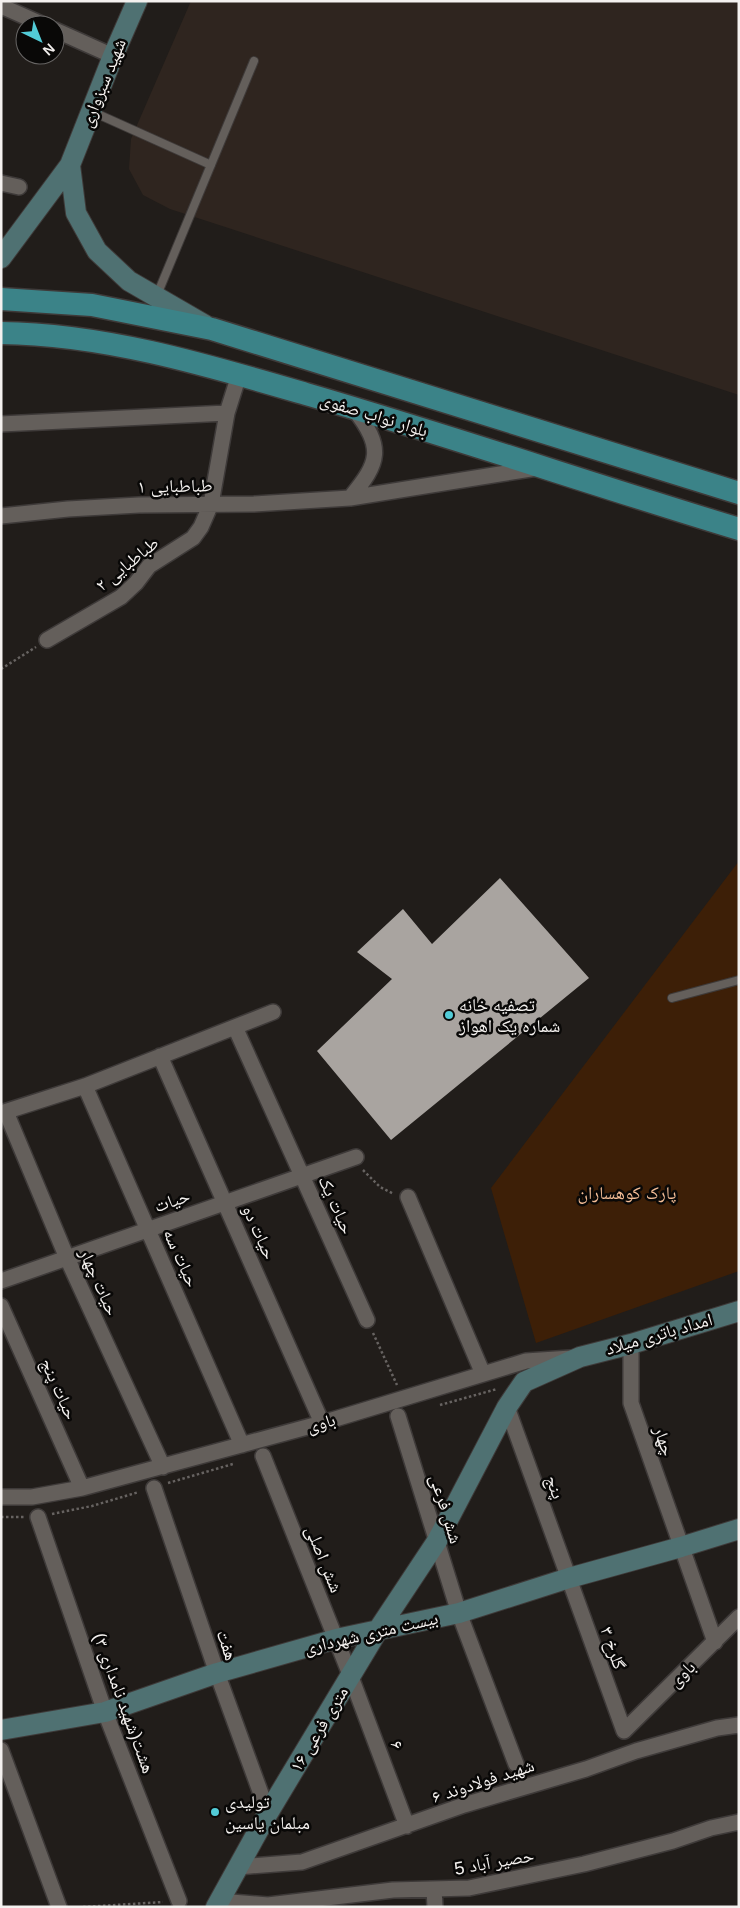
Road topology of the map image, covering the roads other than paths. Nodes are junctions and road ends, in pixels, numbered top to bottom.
1 (137, 1) edge
2 (1, 6) edge
3 (21, 15) edge
4 (65, 34) edge
5 (113, 56) junction
6 (254, 62) dead end
7 (91, 111) junction
8 (70, 165) junction
9 (211, 165) junction
10 (1, 183) edge
11 (19, 187) dead end
12 (1, 258) edge
13 (157, 297) junction
14 (1, 299) edge
15 (212, 329) junction
16 (1, 333) edge
17 (239, 375) junction
18 (354, 408) junction
19 (227, 413) junction
20 (1, 424) edge
21 (540, 468) junction
22 (739, 493) edge
23 (350, 498) junction
24 (211, 504) junction
25 (1, 516) edge
26 (739, 529) edge
27 (47, 640) road end
28 (739, 980) edge
29 (672, 998) dead end
30 (273, 1012) dead end
31 (235, 1027) junction
32 (160, 1056) junction
33 (85, 1086) junction
34 (3, 1112) edge
35 (356, 1157) road end
36 (302, 1176) junction
37 (408, 1197) road end
38 (226, 1202) junction
39 (148, 1230) junction
40 (67, 1258) junction
41 (1, 1281) edge
42 (1, 1306) edge
43 (738, 1316) edge
44 (368, 1320) road end
45 (631, 1344) junction
46 (580, 1357) junction
47 (484, 1374) junction
48 (507, 1407) junction
49 (398, 1416) dead end
50 (322, 1423) junction
51 (242, 1446) junction
52 (263, 1456) dead end
53 (163, 1467) junction
54 (82, 1488) junction
55 (154, 1488) dead end
56 (1, 1497) edge
57 (38, 1516) dead end
58 (739, 1529) edge
59 (437, 1541) junction
60 (681, 1547) junction
61 (569, 1578) junction
62 (459, 1613) junction
63 (739, 1617) edge
64 (378, 1630) junction
65 (336, 1639) junction
66 (715, 1642) junction
67 (217, 1673) junction
68 (351, 1677) junction
69 (105, 1712) junction
70 (739, 1725) edge
71 (1, 1730) edge
72 (624, 1731) joint
73 (1, 1750) edge
74 (516, 1764) dead end
75 (268, 1813) junction
76 (739, 1822) edge
77 (407, 1826) junction
78 (238, 1868) junction
79 (434, 1889) junction
80 (178, 1901) road end
81 (217, 1904) edge
82 (59, 1907) edge
83 (435, 1907) edge

1 - 5 street, شهید سبزواری
2 - 3 street
4 - 5 street
5 - 7 street, شهید سبزواری
6 - 9 lane
7 - 8 street, شهید سبزواری
7 - 9 lane
8 - 12 street
8 - 13 street
9 - 13 lane
10 - 11 street
13 - 15 street
14 - 15 main road, بلوار نواب صفوی
15 - 22 main road, بلوار نواب صفوی
16 - 17 main road, بلوار نواب صفوی
17 - 18 main road, بلوار نواب صفوی
17 - 19 street, طباطبایی ۲
18 - 21 main road, بلوار نواب صفوی
18 - 23 street
19 - 20 street
19 - 24 street, طباطبایی ۲
21 - 23 street, طباطبایی ۱
21 - 26 main road, بلوار نواب صفوی
23 - 24 street, طباطبایی ۱
24 - 25 street, طباطبایی ۱
24 - 27 street, طباطبایی ۲
28 - 29 lane
30 - 31 street
31 - 32 street
31 - 36 street, حیات یک
32 - 33 street
32 - 38 street, حیات دو
33 - 34 street
33 - 39 street, حیات سه
34 - 40 street, حیات چهار
35 - 36 street, حیات
36 - 38 street, حیات
36 - 44 street, حیات یک
37 - 47 street
38 - 39 street, حیات
38 - 50 street, حیات دو
39 - 40 street, حیات
39 - 51 street, حیات سه
40 - 41 street, حیات
40 - 53 street, حیات چهار
42 - 54 street, حیات پنج
43 - 45 street, امداد باتری میلاد
45 - 46 street, امداد باتری میلاد
45 - 60 street, چهار
46 - 47 street, باوی
46 - 48 street, ۱۶ متری فرعی
47 - 50 street, باوی
48 - 59 street, ۱۶ متری فرعی
48 - 61 street, پنج
49 - 59 street, شش فرعی
50 - 51 street, باوی
51 - 53 street, باوی
52 - 65 street, شش اصلی
53 - 54 street, باوی
54 - 56 street, باوی
55 - 67 street, هفت
57 - 69 street, هشت(شهید نامداری ۳)
58 - 60 street, بیست متری شهرداری
59 - 62 street, شش فرعی
59 - 64 street, ۱۶ متری فرعی
60 - 61 street, بیست متری شهرداری
60 - 66 street, چهار
61 - 62 street, بیست متری شهرداری
61 - 72 street, گلرخ ۳
62 - 64 street, بیست متری شهرداری
62 - 74 street, شش فرعی
63 - 66 street, باوی
64 - 65 street, بیست متری شهرداری
64 - 68 street, ۱۶ متری فرعی
65 - 67 street, بیست متری شهرداری
65 - 68 street, شش اصلی
66 - 72 street, باوی
67 - 69 street, بیست متری شهرداری
67 - 75 street, هفت
68 - 75 street, ۱۶ متری فرعی
68 - 77 street, ۶
69 - 71 street, بیست متری شهرداری
69 - 80 street, هشت(شهید نامداری ۳)
70 - 77 street, شهید فولادوند ۶
73 - 82 street
75 - 78 street, ۱۶ متری فرعی
76 - 79 street, حصیر آباد 5
77 - 78 street, شهید فولادوند ۶
78 - 81 street, ۱۶ متری فرعی
79 - 81 street, حصیر آباد 5
79 - 83 street

